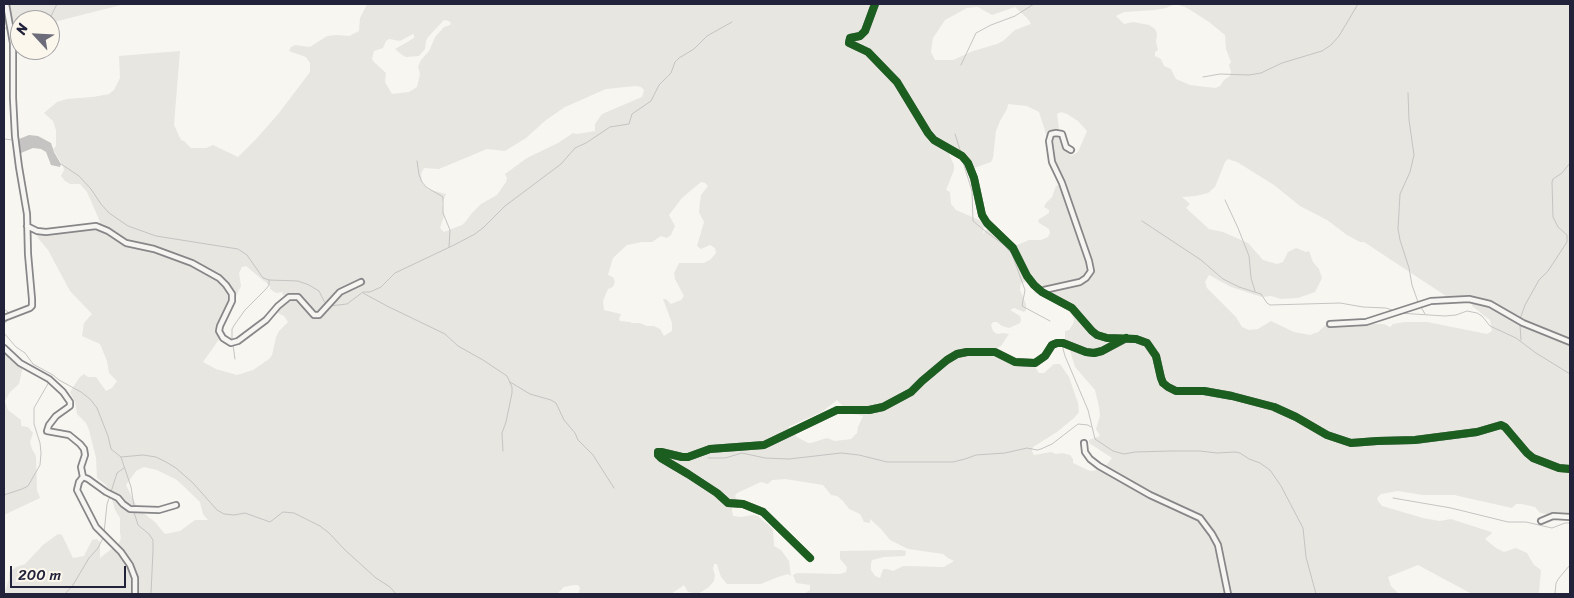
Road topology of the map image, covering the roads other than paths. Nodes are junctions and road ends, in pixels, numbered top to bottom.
1 (6, 4) edge
2 (875, 4) edge
3 (1071, 150) dead end
4 (27, 226) junction
5 (361, 282) dead end
6 (1042, 292) junction
7 (4, 318) edge
8 (1330, 324) dead end
9 (1126, 338) junction
10 (1570, 342) edge
11 (4, 348) edge
12 (1084, 443) dead end
13 (1570, 469) edge
14 (83, 478) junction
15 (176, 505) dead end
16 (1570, 517) edge
17 (1541, 521) dead end
18 (810, 558) dead end
19 (135, 594) edge
20 (1228, 594) edge

1 - 4 street
2 - 6 street
3 - 6 street
4 - 5 street
4 - 7 street
6 - 9 street
8 - 10 street
9 - 13 street
9 - 18 street
11 - 14 street
12 - 20 street
14 - 15 street
14 - 19 street
16 - 17 street

